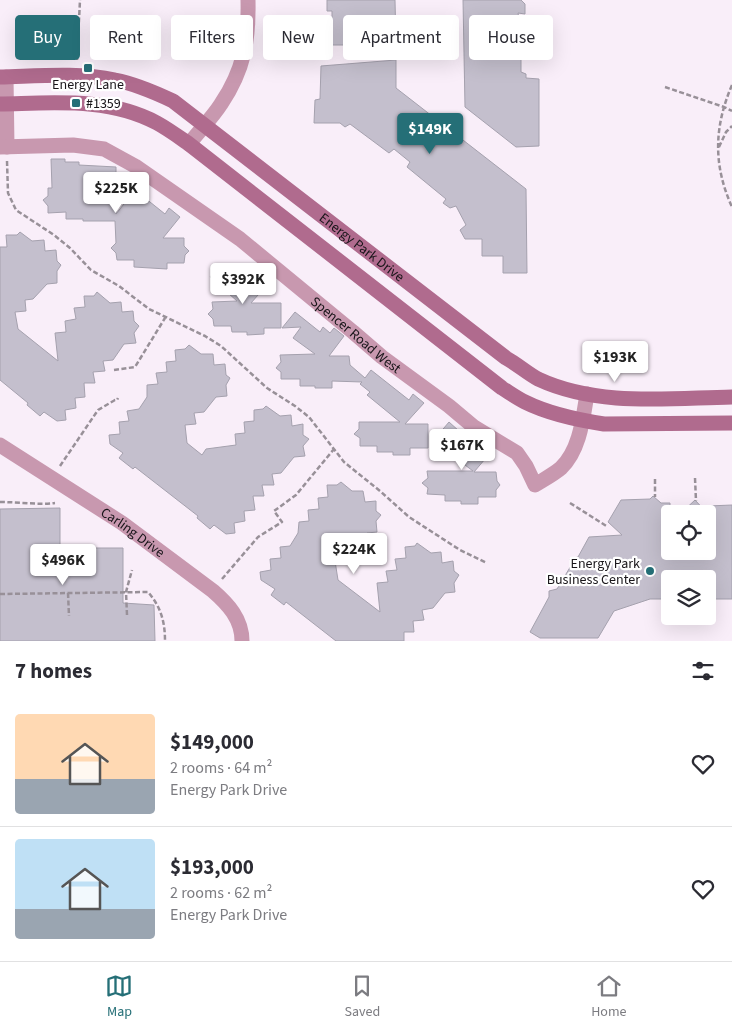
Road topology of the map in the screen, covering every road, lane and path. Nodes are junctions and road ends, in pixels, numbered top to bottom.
1 (80, 0) edge
2 (248, 0) edge
3 (77, 63) dead end
4 (3, 77) edge
5 (732, 85) edge
6 (665, 87) dead end
7 (3, 104) edge
8 (724, 107) junction
9 (732, 111) edge
10 (204, 124) junction
11 (732, 126) edge
12 (189, 144) junction
13 (3, 147) edge
14 (718, 156) junction
15 (732, 207) edge
16 (165, 318) junction
17 (114, 370) dead end
18 (587, 394) junction
19 (732, 397) edge
20 (118, 398) dead end
21 (583, 421) junction
22 (732, 423) edge
23 (0, 445) edge
24 (334, 449) junction
25 (695, 478) dead end
26 (51, 479) junction
27 (655, 479) dead end
28 (655, 497) dead end
29 (696, 501) dead end
30 (0, 502) edge
31 (55, 503) dead end
32 (570, 503) dead end
33 (608, 527) dead end
34 (487, 563) dead end
35 (132, 570) dead end
36 (228, 572) dead end
37 (126, 592) junction
38 (68, 593) junction
39 (0, 594) edge
40 (127, 615) dead end
41 (69, 616) dead end
42 (165, 641) edge
43 (242, 641) edge

1 - 3 path
2 - 10 street
4 - 7 street
4 - 10 street, Energy Park Drive
5 - 8 path
6 - 8 path
7 - 12 street, Energy Park Drive
7 - 13 street
8 - 9 path
8 - 14 path
10 - 12 street
10 - 18 street, Energy Park Drive
11 - 14 path
12 - 21 street, Energy Park Drive
13 - 16 path
13 - 21 street, Spencer Road West
14 - 15 path
16 - 17 path
16 - 24 path
18 - 19 street, Energy Park Drive
18 - 21 street
20 - 26 path
21 - 22 street, Energy Park Drive
23 - 26 street, Carling Drive
24 - 34 path
24 - 36 path
25 - 29 path
26 - 43 street, Carling Drive
27 - 28 path
30 - 31 path
32 - 33 path
35 - 37 path
37 - 38 path
37 - 40 path
37 - 42 path
38 - 39 path
38 - 41 path

